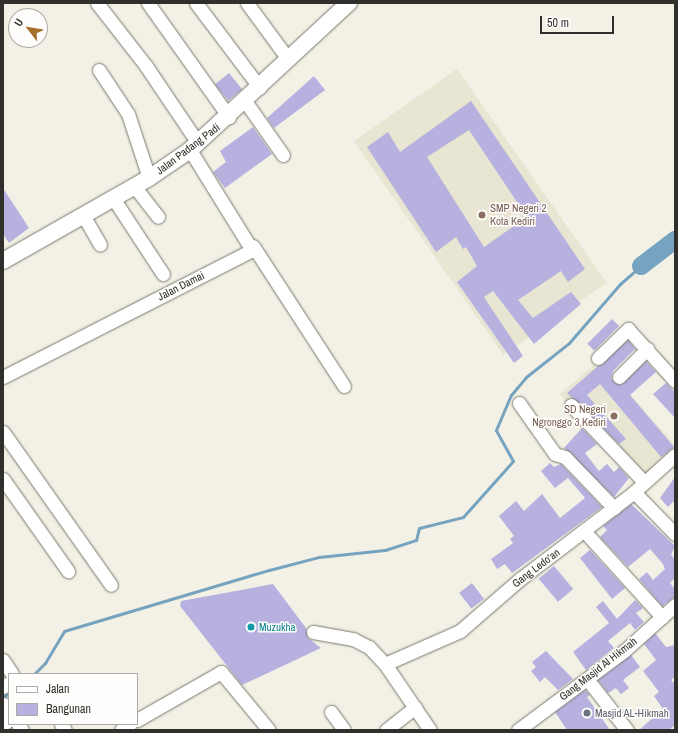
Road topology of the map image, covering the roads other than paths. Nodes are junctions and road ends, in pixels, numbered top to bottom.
1 (97, 3) edge
2 (148, 3) edge
3 (196, 3) edge
4 (247, 3) edge
5 (349, 3) edge
6 (288, 59) junction
7 (99, 70) dead end
8 (260, 88) junction
9 (245, 102) junction
10 (229, 117) junction
11 (194, 146) junction
12 (283, 155) dead end
13 (149, 178) junction
14 (134, 186) junction
15 (113, 198) junction
16 (83, 215) junction
17 (158, 217) dead end
18 (100, 245) dead end
19 (253, 246) junction
20 (3, 261) edge
21 (164, 274) dead end
22 (647, 349) junction
23 (598, 358) dead end
24 (3, 377) edge
25 (619, 377) dead end
26 (675, 381) edge
27 (344, 386) dead end
28 (519, 403) dead end
29 (571, 405) dead end
30 (3, 432) edge
31 (675, 455) edge
32 (3, 479) edge
33 (644, 482) junction
34 (634, 492) junction
35 (614, 508) junction
36 (584, 532) junction
37 (675, 534) edge
38 (68, 571) dead end
39 (111, 585) dead end
40 (675, 605) edge
41 (662, 618) junction
42 (313, 632) dead end
43 (3, 660) edge
44 (385, 664) junction
45 (11, 673) edge
46 (587, 679) junction
47 (415, 707) junction
48 (331, 712) dead end
49 (138, 719) edge
50 (268, 730) edge
51 (344, 730) edge
52 (386, 730) edge
53 (430, 730) edge
54 (518, 730) edge
55 (627, 730) edge

1 - 11 street
2 - 10 street
3 - 8 street
4 - 6 street
5 - 6 main road, Jalan Padang Padi
6 - 8 main road, Jalan Padang Padi
7 - 13 street
8 - 9 main road, Jalan Padang Padi
9 - 10 main road, Jalan Padang Padi
9 - 12 street
10 - 11 main road, Jalan Padang Padi
11 - 13 main road, Jalan Padang Padi
11 - 19 street
13 - 14 main road, Jalan Padang Padi
14 - 15 main road, Jalan Padang Padi
14 - 17 street
15 - 16 main road, Jalan Padang Padi
15 - 21 street
16 - 18 street
16 - 20 main road, Jalan Padang Padi
19 - 24 street, Jalan Damai
19 - 27 street
22 - 23 street
22 - 25 street
22 - 26 street
28 - 35 street
29 - 33 street
30 - 39 street
31 - 33 street, Gang Ledo'an
32 - 38 street
33 - 34 street, Gang Ledo'an
34 - 35 street, Gang Ledo'an
34 - 37 street
35 - 36 street, Gang Ledo'an
36 - 41 street
36 - 44 street, Gang Ledo'an
40 - 41 street, Gang Masjid Al Hikmah
41 - 46 street, Gang Masjid Al Hikmah
42 - 44 street
43 - 45 street
44 - 47 street
46 - 54 street, Gang Masjid Al Hikmah
46 - 55 street
47 - 52 street
47 - 53 street
48 - 51 street
49 - 50 street

